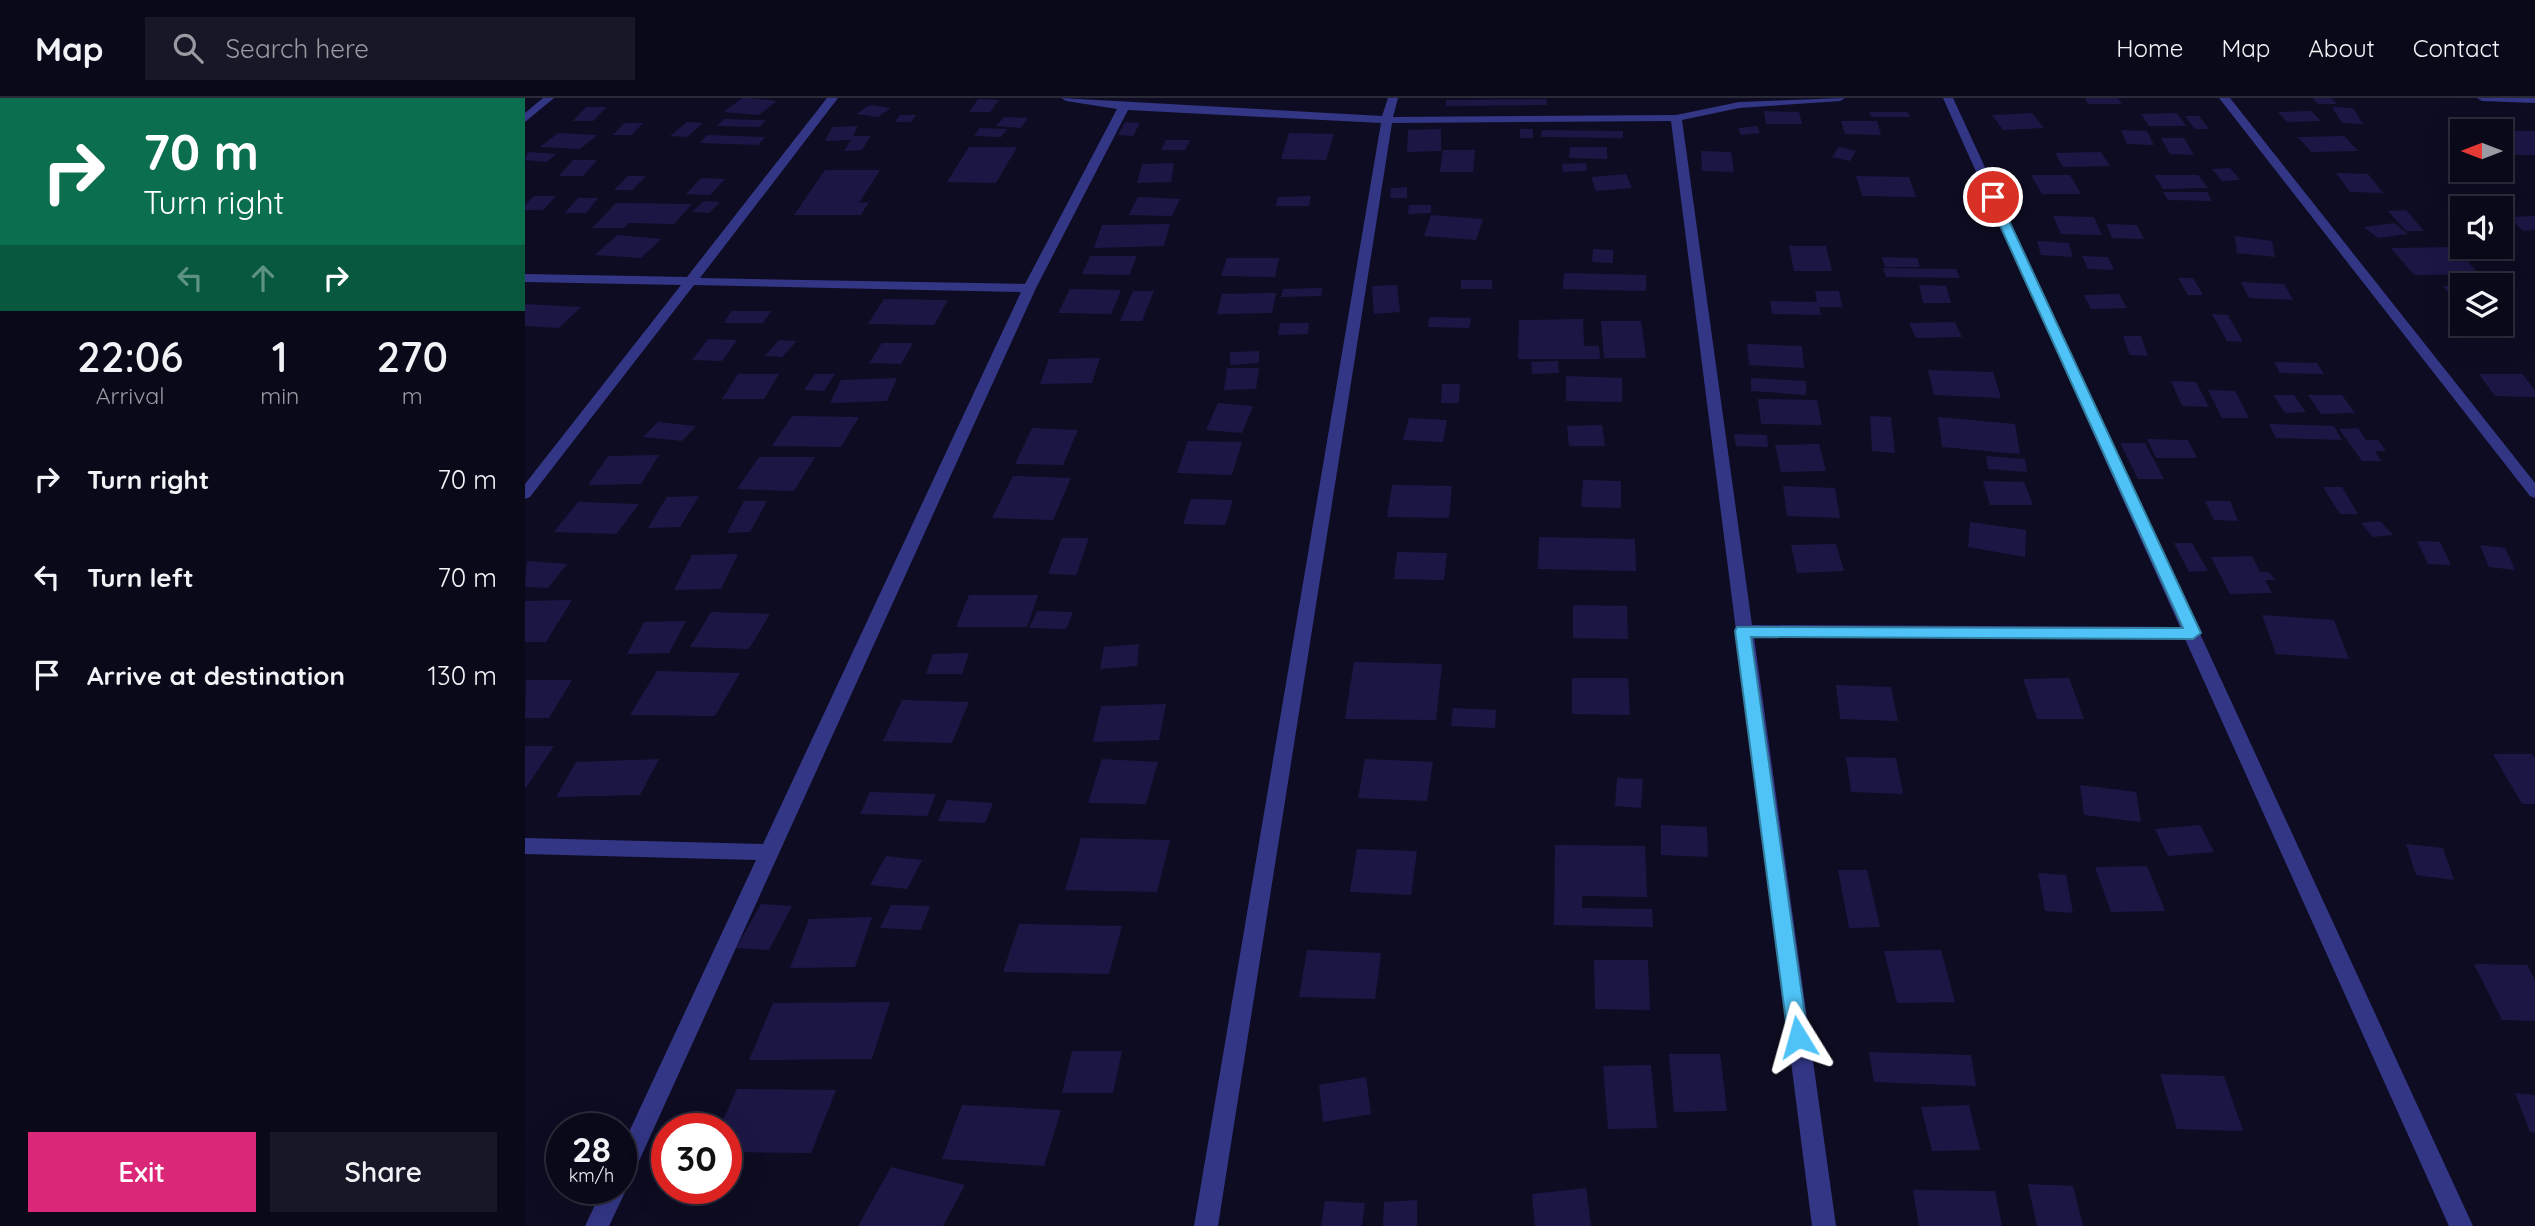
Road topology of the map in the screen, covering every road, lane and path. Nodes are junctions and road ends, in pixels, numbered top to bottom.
1 (549, 98) edge
2 (833, 98) edge
3 (1066, 98) edge
4 (1394, 98) edge
5 (1840, 98) edge
6 (1948, 98) edge
7 (2224, 98) edge
8 (2482, 98) edge
9 (2535, 100) edge
10 (1124, 107) junction
11 (1676, 118) junction
12 (525, 119) edge
13 (1387, 120) junction
14 (525, 278) edge
15 (689, 282) junction
16 (1029, 288) junction
17 (2535, 493) edge
18 (525, 494) edge
19 (1743, 631) junction
20 (2193, 633) junction
21 (525, 846) edge
22 (772, 852) junction
23 (637, 1141) edge
24 (607, 1204) edge
25 (597, 1226) edge
26 (1206, 1226) edge
27 (1824, 1226) edge
28 (2461, 1226) edge

1 - 12 street
2 - 15 street
3 - 10 street
4 - 13 street
5 - 11 street
6 - 20 street
7 - 17 street
8 - 9 street
10 - 13 street
10 - 16 street
11 - 13 street
11 - 19 street
13 - 26 street
14 - 15 street
15 - 16 street
15 - 18 street
16 - 22 street
19 - 20 street
19 - 27 street
20 - 28 street
21 - 22 street
22 - 23 street
24 - 25 street

